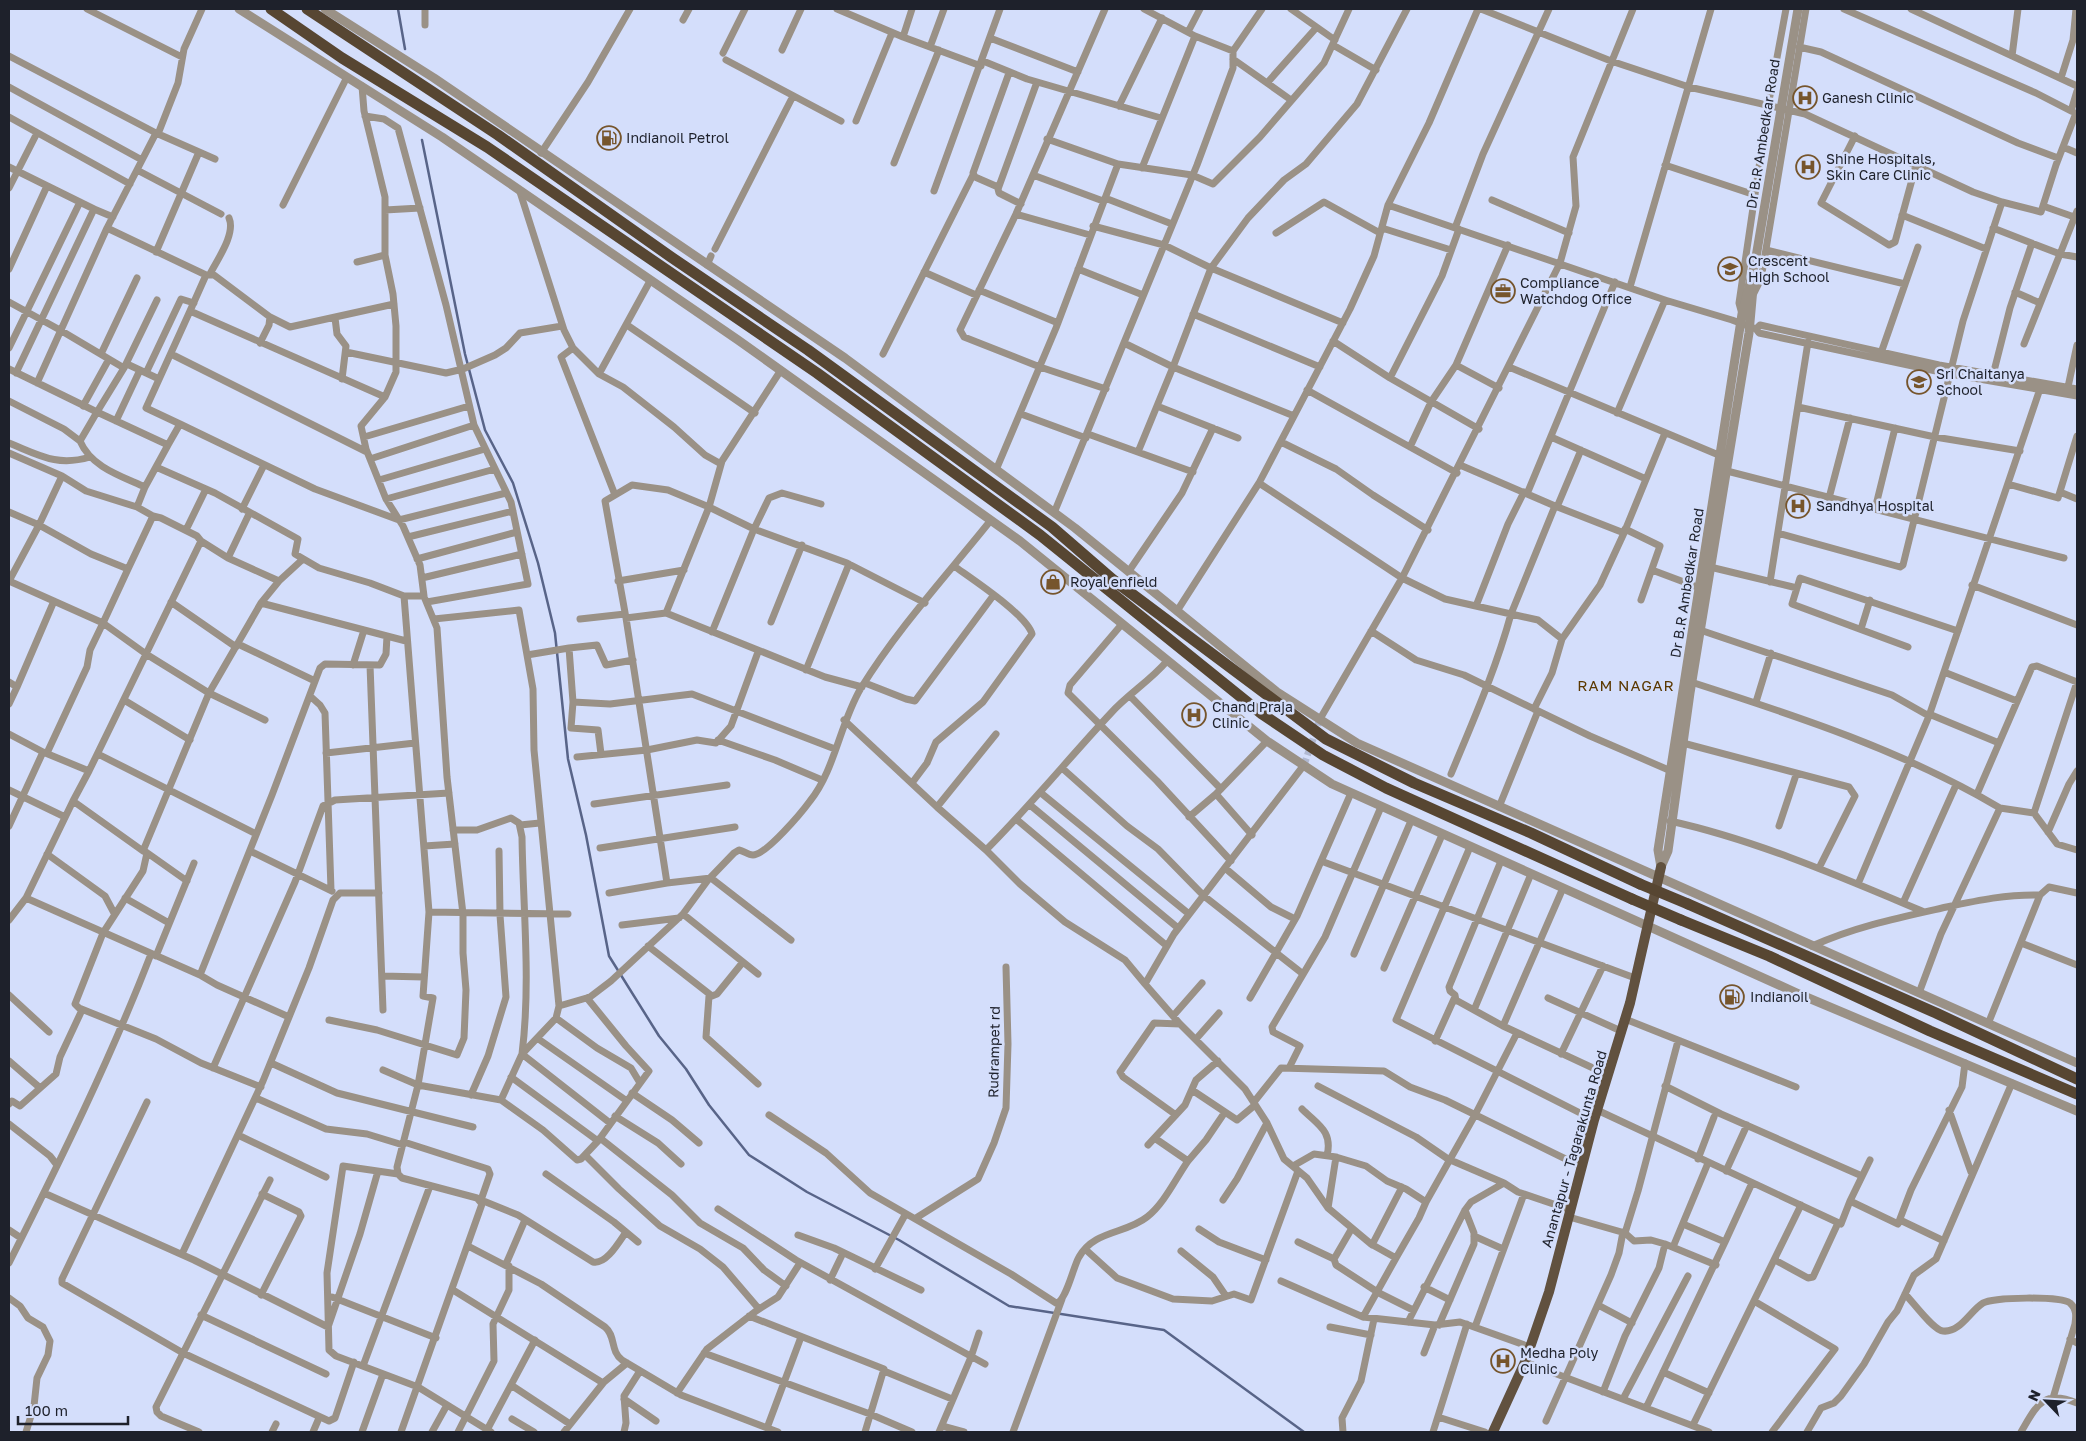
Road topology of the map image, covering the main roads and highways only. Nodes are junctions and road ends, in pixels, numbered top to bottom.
1 (271, 9) edge
2 (307, 9) edge
3 (1661, 867) road end
4 (2077, 1078) edge
5 (2077, 1094) edge
6 (1493, 1432) edge

1 - 5 highway, bridge
2 - 4 highway, bridge
3 - 6 main road, Anantapur - Tagarakunta Road

